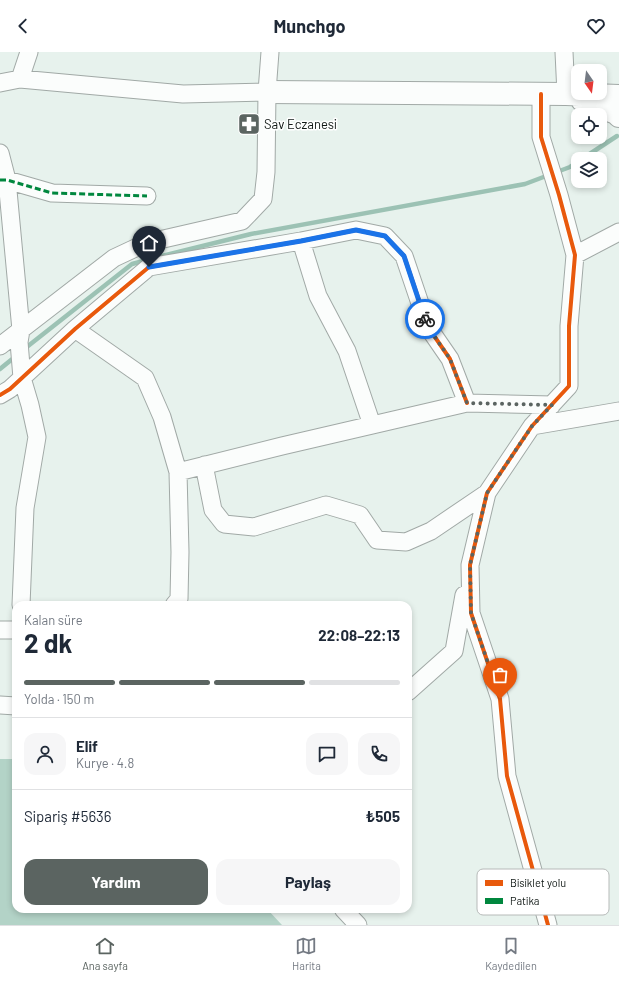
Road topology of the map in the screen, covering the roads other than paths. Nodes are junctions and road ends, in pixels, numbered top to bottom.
1 (29, 52) edge
2 (270, 52) edge
3 (564, 52) edge
4 (20, 79) junction
5 (0, 83) edge
6 (267, 92) junction
7 (541, 94) junction
8 (566, 94) junction
9 (618, 109) edge
10 (0, 153) edge
11 (3, 180) edge
12 (147, 196) dead end
13 (619, 232) edge
14 (301, 241) junction
15 (7, 249) edge
16 (575, 255) junction
17 (75, 329) junction
18 (20, 336) junction
19 (0, 346) edge
20 (21, 371) junction
21 (0, 395) edge
22 (467, 403) junction
23 (552, 405) junction
24 (619, 411) edge
25 (372, 425) junction
26 (532, 426) junction
27 (204, 465) junction
28 (178, 472) junction
29 (487, 493) junction
30 (470, 565) junction
31 (21, 601) edge
32 (177, 601) edge
33 (0, 630) edge
34 (12, 630) edge
35 (412, 688) edge
36 (0, 705) edge
37 (12, 706) edge
38 (533, 869) edge
39 (347, 913) edge
40 (545, 915) edge
41 (358, 925) edge
42 (548, 925) edge

1 - 4 street
2 - 6 street
3 - 8 street
4 - 5 street
4 - 6 street
6 - 7 street
6 - 18 street
7 - 8 street
7 - 16 street
8 - 9 street
10 - 11 street
11 - 12 street
11 - 15 street
13 - 16 street
14 - 17 street
14 - 22 street
14 - 25 street
15 - 18 street
16 - 23 street
17 - 20 street
17 - 28 street
18 - 19 street
18 - 20 street
20 - 21 street
20 - 31 street
22 - 23 street
22 - 25 street
23 - 26 street
24 - 26 street
25 - 27 street
26 - 29 street
27 - 28 street
27 - 29 street
28 - 32 street
29 - 30 street
30 - 35 street
30 - 38 street
33 - 34 street
36 - 37 street
39 - 41 street
40 - 42 street

